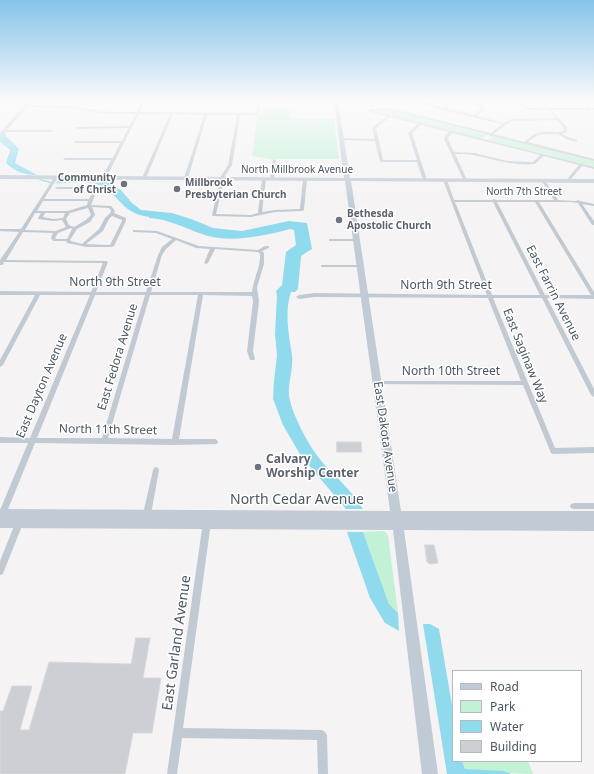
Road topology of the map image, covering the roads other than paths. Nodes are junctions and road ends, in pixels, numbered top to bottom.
1 (126, 137) edge
2 (162, 137) edge
3 (199, 137) edge
4 (235, 137) edge
5 (411, 137) edge
6 (447, 137) edge
7 (472, 137) edge
8 (488, 137) edge
9 (500, 137) edge
10 (531, 137) edge
11 (565, 137) edge
12 (342, 139) joint
13 (376, 140) joint
14 (484, 140) junction
15 (576, 141) dead end
16 (75, 142) dead end
17 (123, 142) junction
18 (525, 143) junction
19 (453, 153) junction
20 (543, 155) junction
21 (65, 159) dead end
22 (114, 159) junction
23 (274, 160) dead end
24 (594, 160) edge
25 (419, 161) junction
26 (581, 165) junction
27 (594, 168) edge
28 (0, 177) edge
29 (56, 178) junction
30 (104, 178) junction
31 (144, 178) junction
32 (186, 178) junction
33 (222, 178) junction
34 (264, 179) junction
35 (272, 179) junction
36 (305, 179) junction
37 (347, 179) junction
38 (426, 180) junction
39 (445, 180) junction
40 (465, 180) junction
41 (543, 180) junction
42 (570, 180) junction
43 (593, 182) edge
44 (57, 188) dead end
45 (64, 188) junction
46 (41, 200) junction
47 (56, 200) junction
48 (90, 200) junction
49 (494, 200) junction
50 (453, 201) junction
51 (536, 201) junction
52 (557, 201) junction
53 (578, 201) junction
54 (594, 205) edge
55 (89, 206) junction
56 (34, 212) junction
57 (44, 212) junction
58 (68, 212) junction
59 (112, 214) junction
60 (260, 214) junction
61 (64, 219) junction
62 (594, 224) edge
63 (73, 228) junction
64 (0, 230) edge
65 (22, 230) junction
66 (135, 231) dead end
67 (56, 232) junction
68 (54, 239) junction
69 (175, 239) junction
70 (46, 240) dead end
71 (68, 240) junction
72 (331, 240) dead end
73 (357, 240) junction
74 (84, 244) junction
75 (267, 247) dead end
76 (213, 248) junction
77 (259, 251) junction
78 (1, 263) edge
79 (206, 263) dead end
80 (323, 266) dead end
81 (360, 266) junction
82 (0, 292) edge
83 (38, 293) junction
84 (93, 293) junction
85 (148, 293) junction
86 (202, 294) junction
87 (254, 294) junction
88 (365, 295) junction
89 (490, 296) junction
90 (299, 297) dead end
91 (543, 297) junction
92 (594, 297) edge
93 (252, 359) dead end
94 (0, 365) edge
95 (377, 383) junction
96 (524, 383) junction
97 (594, 395) edge
98 (0, 440) edge
99 (32, 441) junction
100 (104, 441) junction
101 (175, 442) junction
102 (215, 442) dead end
103 (594, 450) edge
104 (156, 470) dead end
105 (574, 506) dead end
106 (147, 514) junction
107 (593, 516) edge
108 (0, 517) edge
109 (21, 519) junction
110 (208, 520) junction
111 (397, 520) junction
112 (0, 571) edge
113 (178, 733) junction
114 (172, 774) edge
115 (323, 774) edge
116 (430, 774) edge

1 - 17 street
2 - 31 street
3 - 32 street
4 - 33 street
5 - 25 street
6 - 19 street
7 - 14 street
8 - 14 street
9 - 18 street
10 - 18 street
11 - 15 street
12 - 13 street
12 - 37 street, East Dakota Avenue
13 - 25 street
14 - 20 street
16 - 17 street
17 - 22 street
18 - 24 street
19 - 20 street
19 - 40 street
20 - 26 street
21 - 22 street
22 - 30 street
23 - 35 street
25 - 38 street
26 - 27 street
26 - 42 street
28 - 29 street, North Millbrook Avenue
29 - 30 street, North Millbrook Avenue
29 - 46 street
30 - 31 street, North Millbrook Avenue
31 - 32 street, North Millbrook Avenue
32 - 33 street, North Millbrook Avenue
33 - 34 street, North Millbrook Avenue
33 - 60 street
34 - 35 street, North Millbrook Avenue
34 - 60 street
35 - 36 street, North Millbrook Avenue
36 - 37 street, North Millbrook Avenue
36 - 60 street
37 - 38 street, North Millbrook Avenue
37 - 73 street, East Dakota Avenue
38 - 39 street, North Millbrook Avenue
39 - 40 street, North Millbrook Avenue
39 - 50 street, East Saginaw Way
40 - 41 street, North Millbrook Avenue
41 - 42 street, North Millbrook Avenue
41 - 52 street
42 - 43 street, North Millbrook Avenue
44 - 45 street
45 - 47 street
45 - 48 street
46 - 47 street
46 - 56 street
47 - 48 street
48 - 55 street
49 - 50 street, North 7th Street
49 - 51 street, North 7th Street
49 - 91 street, East Farrin Avenue
50 - 89 street, East Saginaw Way
51 - 52 street, North 7th Street
51 - 92 street
52 - 53 street, North 7th Street
53 - 54 street, North 7th Street
53 - 62 street
55 - 58 street
55 - 59 street
55 - 63 street
56 - 57 street
56 - 65 street
57 - 58 street
57 - 61 street
58 - 61 street
59 - 74 street
59 - 74 street
61 - 63 street
63 - 67 street
63 - 71 street
64 - 65 street
65 - 67 street
65 - 78 street
66 - 69 street
67 - 68 street
68 - 70 street
68 - 71 street
69 - 76 street
69 - 85 street, East Fedora Avenue
71 - 74 street
72 - 73 street
73 - 81 street, East Dakota Avenue
75 - 77 street
76 - 77 street
76 - 79 street
77 - 87 street
78 - 84 street, East Dayton Avenue
80 - 81 street
81 - 88 street, East Dakota Avenue
82 - 83 street, North 9th Street
83 - 84 street, North 9th Street
83 - 94 street
84 - 85 street, North 9th Street
84 - 99 street, East Dayton Avenue
85 - 86 street, North 9th Street
85 - 100 street, East Fedora Avenue
86 - 87 street, North 9th Street
86 - 101 street
87 - 93 street
88 - 89 street, North 9th Street
88 - 90 street, North 9th Street
88 - 95 street, East Dakota Avenue
89 - 91 street, North 9th Street
89 - 96 street, East Saginaw Way
91 - 92 street, North 9th Street
91 - 97 street, East Farrin Avenue
95 - 96 street, North 10th Street
95 - 111 street, East Dakota Avenue
96 - 103 street, East Saginaw Way
98 - 99 street, North 11th Street
99 - 100 street, North 11th Street
99 - 108 street, East Dayton Avenue
100 - 101 street, North 11th Street
101 - 102 street, North 11th Street
104 - 106 street
105 - 107 street
106 - 109 street, North Cedar Avenue
106 - 110 street, North Cedar Avenue
107 - 111 street, North Cedar Avenue
107 - 111 street, North Cedar Avenue
108 - 109 street, North Cedar Avenue
109 - 110 street, North Cedar Avenue
109 - 112 street
110 - 111 street, North Cedar Avenue
110 - 113 street, East Garland Avenue
111 - 116 street, East Dakota Avenue
113 - 114 street, East Garland Avenue
113 - 115 street

